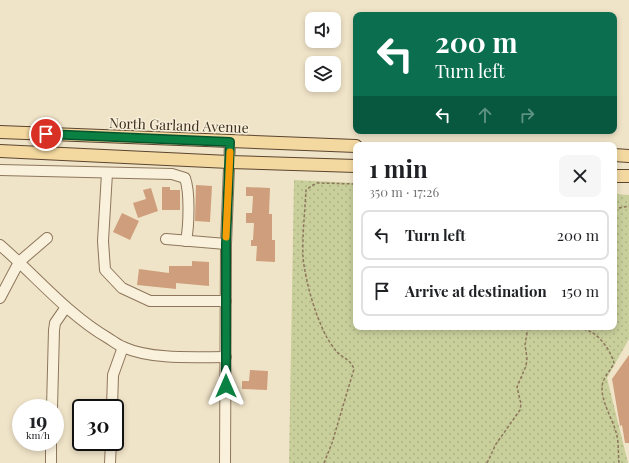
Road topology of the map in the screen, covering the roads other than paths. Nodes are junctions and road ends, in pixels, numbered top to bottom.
1 (0, 132) edge
2 (230, 142) junction
3 (353, 146) edge
4 (0, 151) edge
5 (617, 155) edge
6 (629, 156) edge
7 (230, 162) junction
8 (353, 166) edge
9 (0, 170) edge
10 (107, 173) junction
11 (617, 176) edge
12 (629, 176) edge
13 (47, 238) dead end
14 (166, 239) dead end
15 (186, 241) junction
16 (226, 244) junction
17 (0, 245) edge
18 (19, 262) junction
19 (0, 298) edge
20 (226, 301) junction
21 (66, 307) junction
22 (123, 348) junction
23 (226, 357) junction
24 (52, 399) edge
25 (112, 399) edge
26 (51, 451) edge
27 (111, 451) edge
28 (51, 463) edge
29 (110, 463) edge
30 (225, 463) edge

1 - 2 main road, North Garland Avenue
2 - 3 main road, North Garland Avenue
2 - 7 street
4 - 7 main road
5 - 6 main road
7 - 8 main road
7 - 16 street
9 - 10 street
10 - 15 street
10 - 20 street
11 - 12 main road
13 - 18 street
14 - 15 street
15 - 16 street
16 - 20 street
17 - 18 street
18 - 19 street
18 - 21 street
20 - 23 street
21 - 22 street
21 - 24 street
22 - 23 street
22 - 25 street
23 - 30 street
26 - 28 street
27 - 29 street

